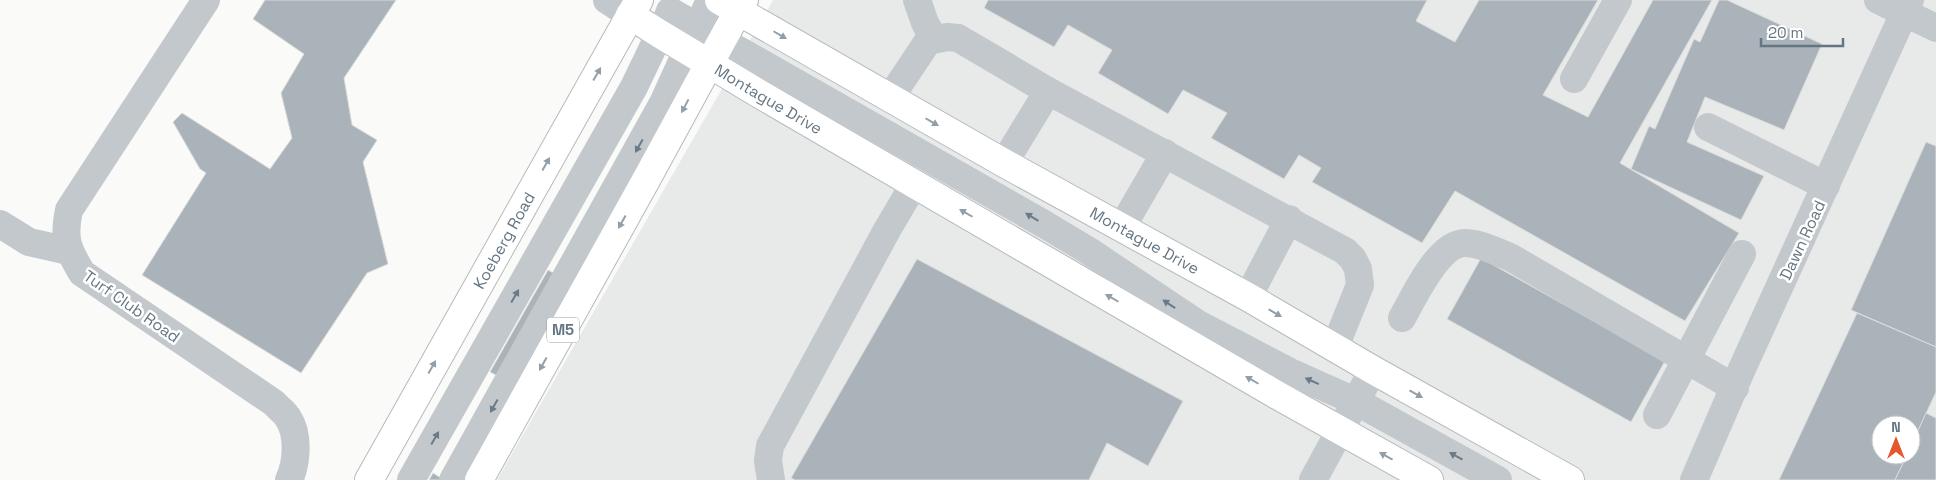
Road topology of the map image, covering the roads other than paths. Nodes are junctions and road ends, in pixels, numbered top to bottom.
1 (206, 0) edge
2 (607, 0) edge
3 (710, 0) edge
4 (917, 0) edge
5 (1618, 0) edge
6 (1878, 0) edge
7 (734, 4) edge
8 (635, 7) edge
9 (1907, 7) edge
10 (668, 15) edge
11 (698, 26) junction
12 (1936, 28) edge
13 (934, 39) junction
14 (721, 40) junction
15 (697, 57) junction
16 (1574, 79) dead end
17 (1048, 91) junction
18 (890, 98) junction
19 (1708, 127) dead end
20 (1165, 153) junction
21 (1004, 163) junction
22 (914, 184) junction
23 (1826, 186) junction
24 (1289, 219) junction
25 (0, 224) edge
26 (1122, 227) junction
27 (69, 251) junction
28 (1742, 254) dead end
29 (1248, 297) junction
30 (1402, 318) dead end
31 (1335, 347) junction
32 (1688, 360) junction
33 (1373, 370) junction
34 (1735, 388) junction
35 (1357, 402) junction
36 (1657, 415) dead end
37 (1340, 430) junction
38 (290, 480) edge
39 (369, 480) edge
40 (411, 480) edge
41 (453, 480) edge
42 (479, 480) edge
43 (771, 480) edge
44 (1314, 480) edge
45 (1429, 480) edge
46 (1498, 480) edge
47 (1570, 480) edge
48 (1694, 480) edge

1 - 27 street, Turf Club Road
2 - 8 street
3 - 11 street
4 - 13 street
5 - 16 street
6 - 9 street
7 - 14 main road, M5
7 -> 18 main road, Montague Drive
8 - 10 main road, Montague Drive
39 -> 8 main road, Koeberg Road
9 - 12 street
9 - 23 street, Dawn Road
10 - 11 street
10 - 15 main road, Montague Drive
40 -> 10 street
11 - 14 street
11 - 15 street
13 - 17 street
13 - 18 street
14 - 15 main road, M5
35 -> 14 street
15 - 22 main road, Montague Drive
15 -> 41 street
15 -> 42 main road, M5
17 - 20 street
17 - 21 street
18 -> 21 main road, Montague Drive
19 - 23 street
20 - 24 street
20 - 26 street
21 - 26 main road, Montague Drive
37 -> 22 main road, Montague Drive
22 - 43 street
23 - 34 street, Dawn Road
24 - 29 street
24 - 31 street
25 - 27 street
26 - 29 main road, Montague Drive
27 - 38 street, Turf Club Road
28 - 32 street
29 -> 31 main road, Montague Drive
30 - 32 street
31 - 33 main road, Montague Drive
32 - 34 street
32 - 36 street
33 - 35 street
33 -> 47 main road, Montague Drive
34 - 48 street, Dawn Road
35 - 37 street
46 -> 35 street
37 - 44 street
45 -> 37 main road, Montague Drive

